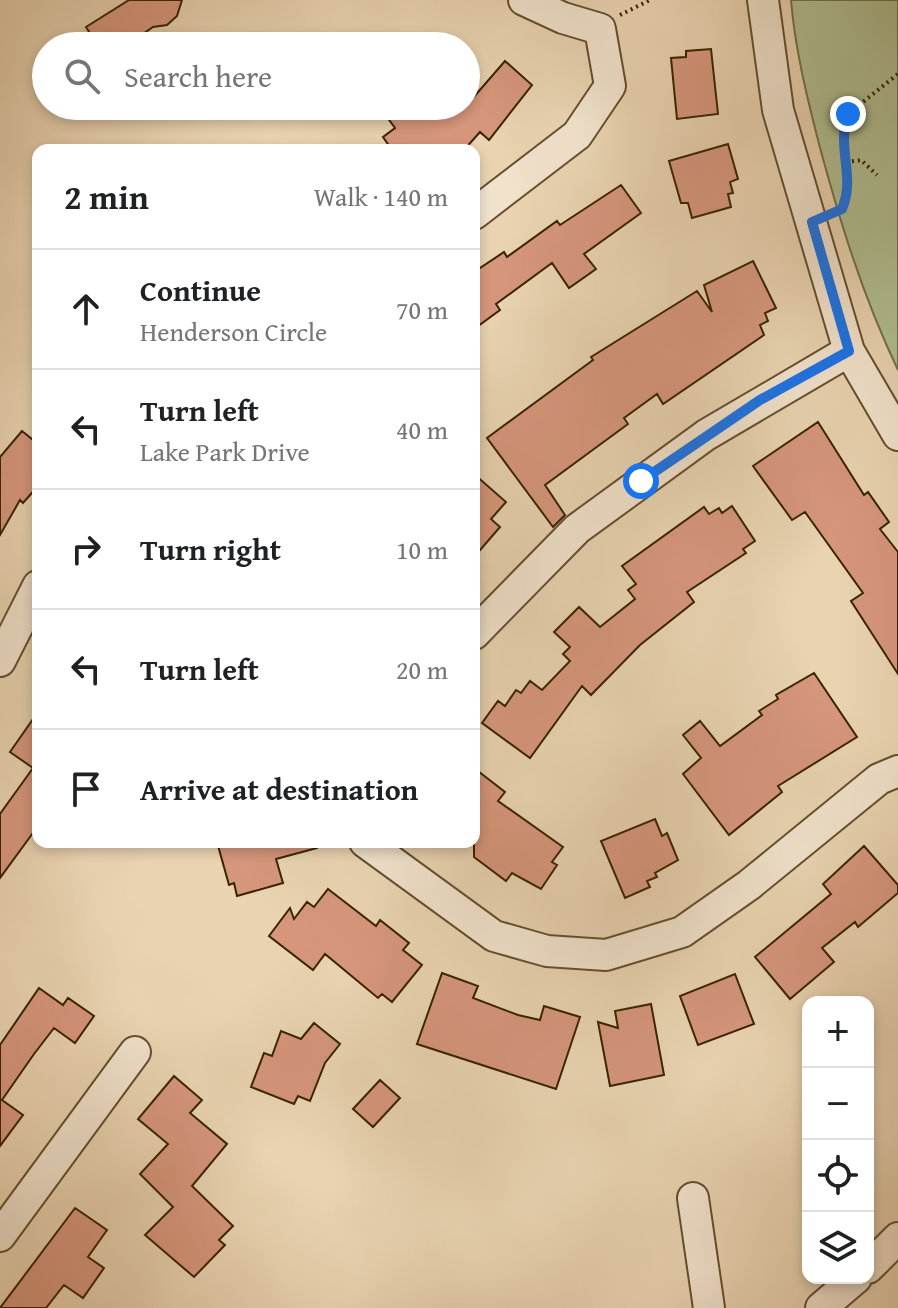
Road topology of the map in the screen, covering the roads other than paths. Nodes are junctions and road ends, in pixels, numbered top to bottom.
1 (524, 0) edge
2 (763, 0) edge
3 (480, 209) edge
4 (849, 351) junction
5 (898, 435) edge
6 (32, 598) edge
7 (480, 628) edge
8 (0, 661) edge
9 (898, 771) edge
10 (373, 848) edge
11 (135, 1052) dead end
12 (693, 1198) dead end
13 (0, 1236) edge
14 (898, 1238) edge
15 (874, 1262) edge
16 (849, 1284) edge
17 (709, 1308) edge
18 (821, 1308) edge

1 - 3 street
2 - 4 street
4 - 5 street
4 - 7 street
6 - 8 street
9 - 10 street
11 - 13 street
12 - 17 street
14 - 15 street
16 - 18 street

